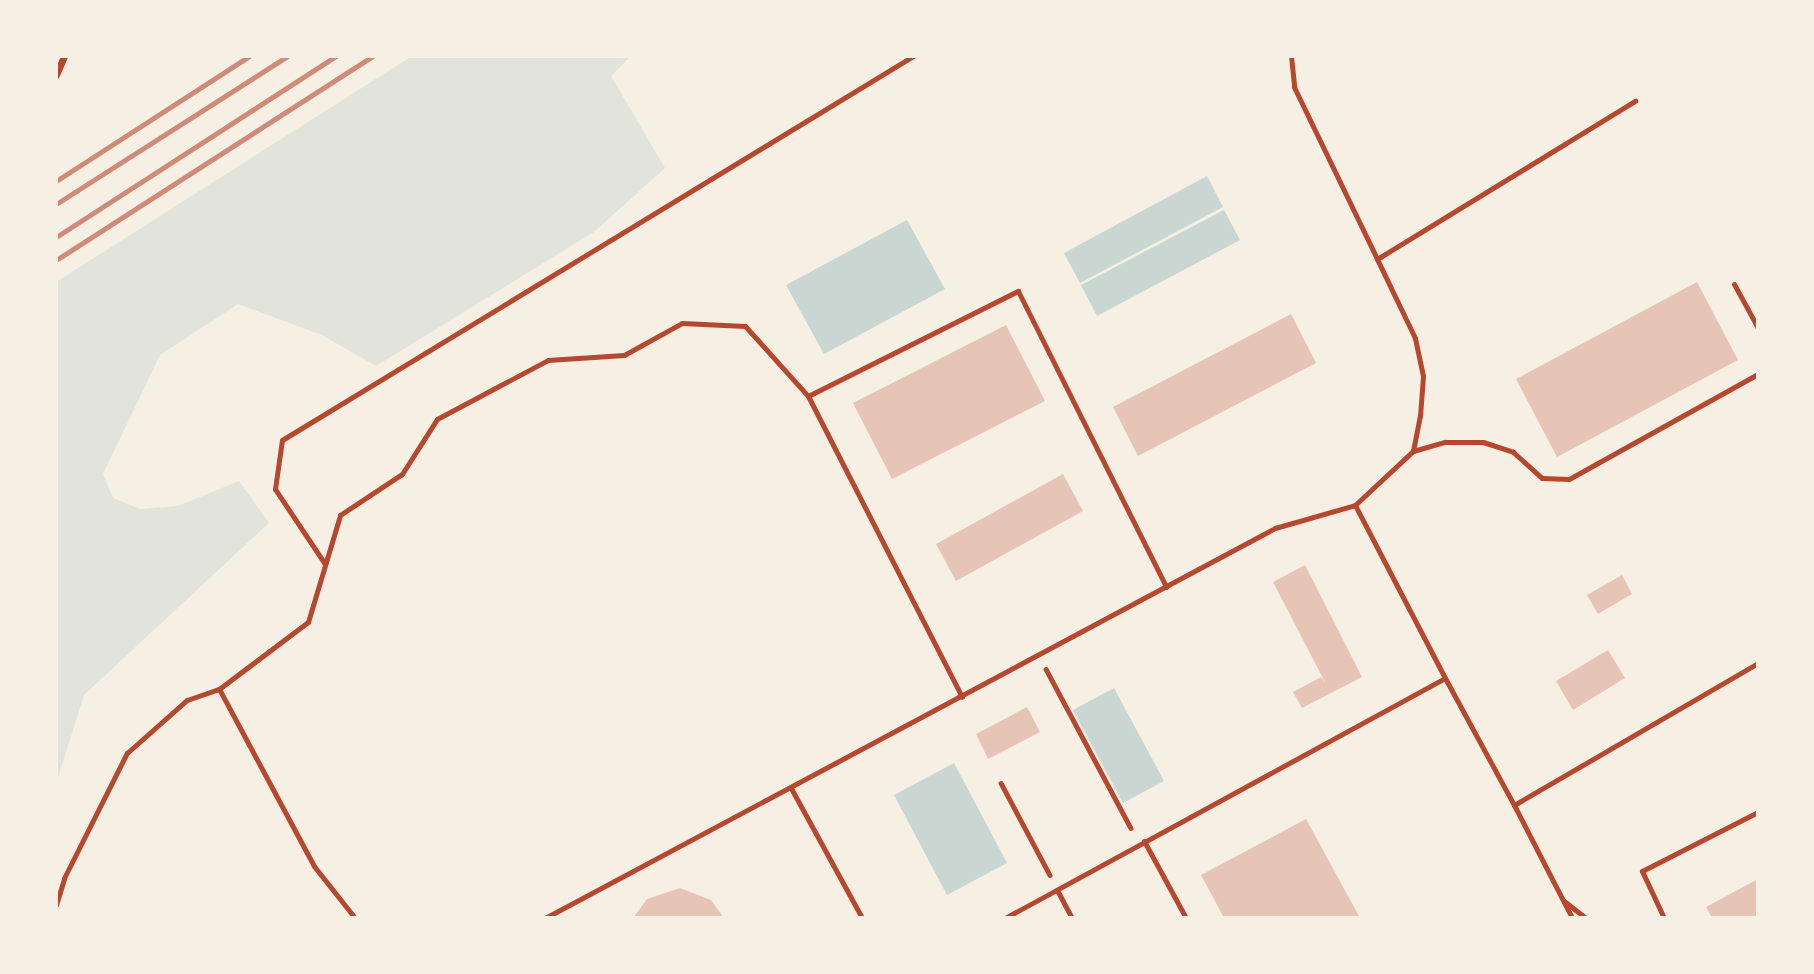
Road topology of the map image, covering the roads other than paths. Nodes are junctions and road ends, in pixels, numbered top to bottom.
1 (63, 56) edge
2 (912, 56) edge
3 (1291, 56) edge
4 (56, 61) edge
5 (56, 75) edge
6 (1635, 101) dead end
7 (1377, 259) junction
8 (1734, 285) dead end
9 (1758, 328) edge
10 (1758, 374) edge
11 (808, 396) junction
12 (1413, 451) junction
13 (1355, 506) junction
14 (324, 564) junction
15 (1166, 587) junction
16 (1758, 663) edge
17 (1445, 678) junction
18 (219, 689) junction
19 (962, 697) junction
20 (792, 790) junction
21 (1514, 805) junction
22 (1758, 812) edge
23 (1142, 843) junction
24 (1057, 890) junction
25 (1562, 899) junction
26 (56, 905) edge
27 (355, 918) edge
28 (545, 918) edge
29 (862, 918) edge
30 (1004, 918) edge
31 (1072, 918) edge
32 (1186, 918) edge
33 (1572, 918) edge
34 (1586, 918) edge
35 (1664, 918) edge

1 - 4 street
1 - 5 street
2 - 14 lane
3 - 7 lane
6 - 7 lane
7 - 12 lane
8 - 9 lane
10 - 12 lane
11 - 14 lane
11 - 15 lane
11 - 19 lane
12 - 13 lane
13 - 15 lane
13 - 17 lane
14 - 18 lane
15 - 19 lane
16 - 21 lane
17 - 21 lane
17 - 23 lane
18 - 26 lane
18 - 27 lane
19 - 20 lane
20 - 28 lane
20 - 29 lane
21 - 25 lane
22 - 35 lane
23 - 24 lane
23 - 32 lane
24 - 30 lane
24 - 31 lane
25 - 33 lane
25 - 34 lane

